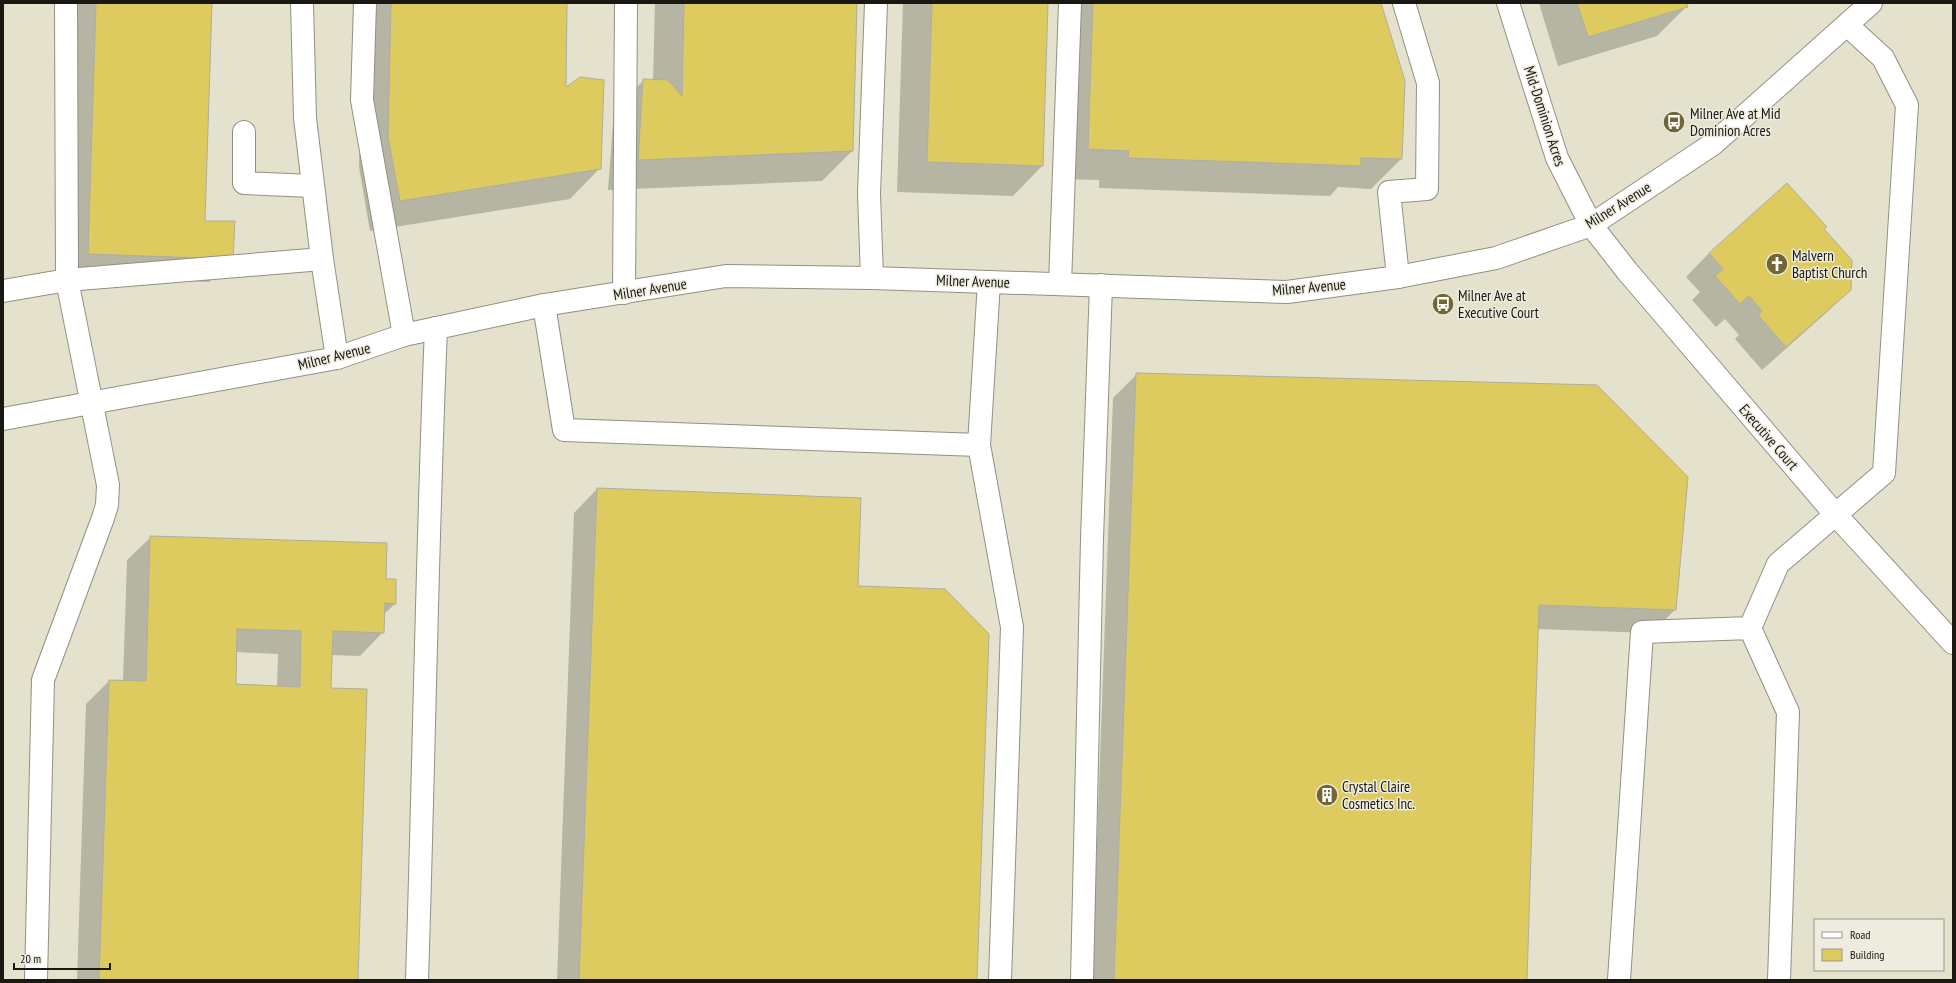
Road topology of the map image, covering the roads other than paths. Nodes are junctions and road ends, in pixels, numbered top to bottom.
1 (66, 3) edge
2 (302, 3) edge
3 (365, 3) edge
4 (626, 3) edge
5 (876, 3) edge
6 (1070, 3) edge
7 (1404, 3) edge
8 (1508, 3) edge
9 (1871, 3) edge
10 (1848, 25) junction
11 (244, 132) dead end
12 (312, 186) junction
13 (1591, 226) junction
14 (322, 259) junction
15 (1398, 277) junction
16 (872, 278) junction
17 (67, 280) junction
18 (989, 282) junction
19 (1060, 284) junction
20 (1101, 285) junction
21 (3, 291) edge
22 (624, 293) junction
23 (544, 305) junction
24 (436, 328) junction
25 (404, 335) junction
26 (337, 358) junction
27 (92, 402) junction
28 (3, 419) edge
29 (979, 445) junction
30 (1835, 514) junction
31 (1750, 628) junction
32 (1953, 643) edge
33 (36, 980) edge
34 (417, 980) edge
35 (1000, 980) edge
36 (1082, 980) edge
37 (1619, 980) edge
38 (1779, 980) edge

1 - 17 main road
2 - 12 main road
3 - 25 main road
4 - 22 main road
5 - 16 main road
6 - 19 main road
7 - 15 main road
8 - 13 main road, Mid-Dominion Acres
9 - 10 main road, Milner Avenue
10 - 13 main road, Milner Avenue
10 - 30 main road
11 - 12 main road
12 - 14 main road
13 - 15 main road, Milner Avenue
13 - 30 main road, Executive Court
14 - 17 main road
14 - 26 main road
15 - 20 main road, Milner Avenue
16 - 18 main road, Milner Avenue
16 - 22 main road, Milner Avenue
17 - 21 main road
17 - 27 main road
18 - 19 main road, Milner Avenue
18 - 29 main road
19 - 20 main road, Milner Avenue
20 - 36 main road
22 - 23 main road, Milner Avenue
23 - 24 main road, Milner Avenue
23 - 29 main road
24 - 25 main road, Milner Avenue
24 - 34 main road
25 - 26 main road, Milner Avenue
26 - 27 main road, Milner Avenue
27 - 28 main road, Milner Avenue
27 - 33 main road
29 - 35 main road
30 - 31 main road
30 - 32 main road, Executive Court
31 - 37 main road
31 - 38 main road

